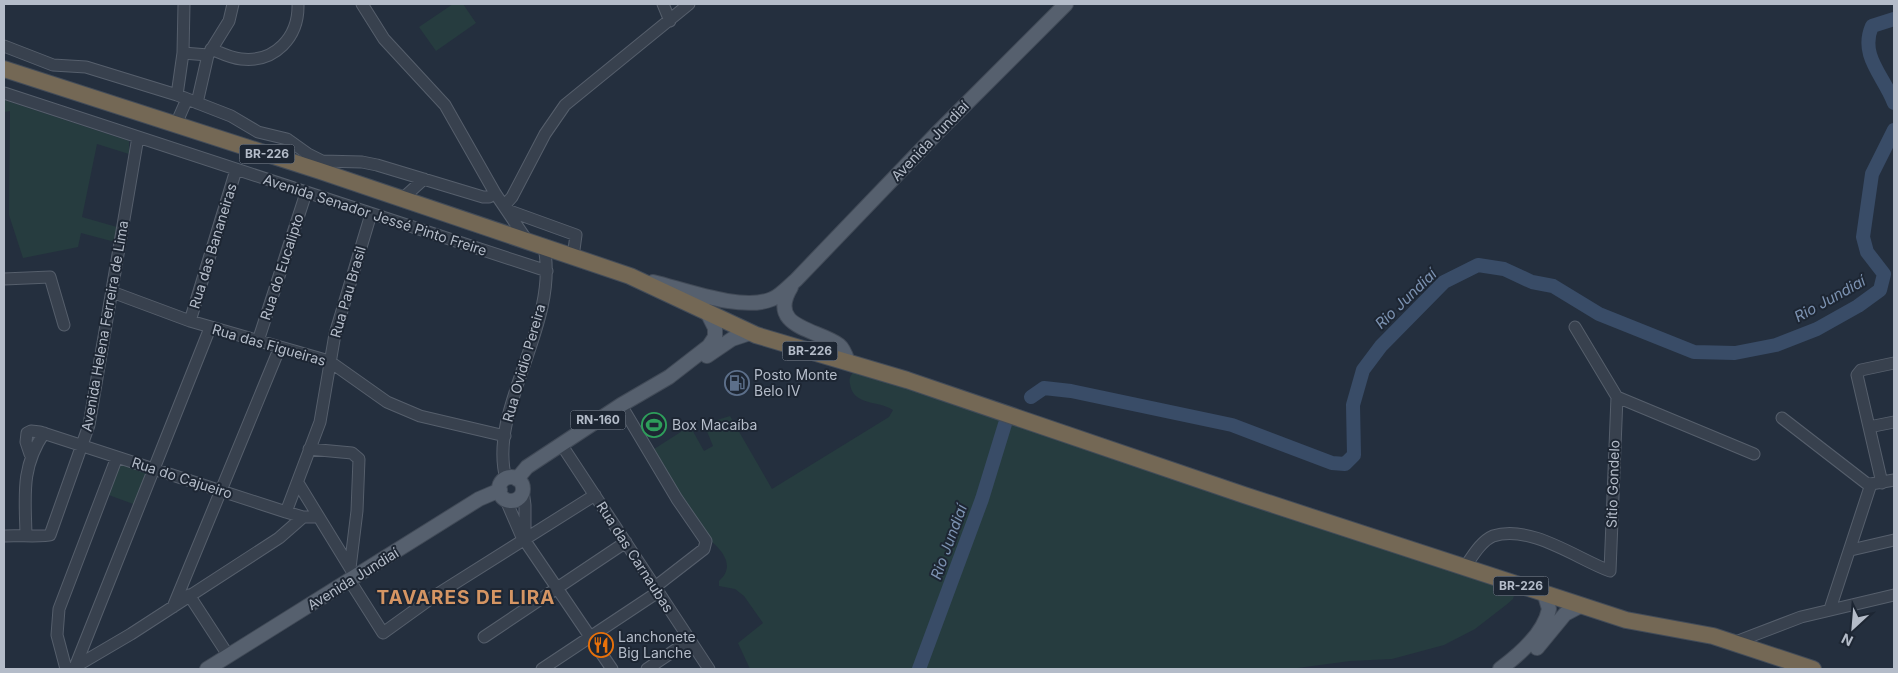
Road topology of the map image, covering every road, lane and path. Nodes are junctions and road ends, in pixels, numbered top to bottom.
1 (184, 4) edge
2 (233, 4) edge
3 (298, 4) edge
4 (362, 4) edge
5 (663, 4) edge
6 (688, 4) edge
7 (1066, 4) edge
8 (670, 21) junction
9 (4, 46) edge
10 (210, 52) junction
11 (183, 53) junction
12 (34, 58) junction
13 (4, 69) edge
14 (27, 77) junction
15 (4, 93) edge
16 (187, 99) junction
17 (176, 124) junction
18 (138, 138) junction
19 (321, 166) junction
20 (236, 170) junction
21 (424, 179) junction
22 (495, 193) junction
23 (306, 194) junction
24 (402, 199) junction
25 (506, 208) junction
26 (371, 214) junction
27 (528, 242) junction
28 (544, 247) junction
29 (573, 257) junction
30 (547, 271) junction
31 (630, 276) junction
32 (4, 279) edge
33 (796, 280) junction
34 (112, 292) junction
35 (708, 314) junction
36 (190, 322) junction
37 (64, 325) dead end
38 (1575, 327) dead end
39 (210, 328) junction
40 (750, 333) junction
41 (258, 342) junction
42 (280, 347) junction
43 (329, 361) junction
44 (848, 362) junction
45 (1894, 363) edge
46 (684, 366) junction
47 (1616, 397) junction
48 (621, 405) junction
49 (1782, 418) dead end
50 (1894, 422) edge
51 (1870, 427) junction
52 (45, 434) junction
53 (505, 436) junction
54 (561, 444) junction
55 (81, 445) junction
56 (309, 449) junction
57 (30, 454) junction
58 (1754, 454) dead end
59 (117, 457) junction
60 (154, 469) junction
61 (1894, 480) edge
62 (298, 483) junction
63 (1876, 484) junction
64 (510, 487) junction
65 (220, 490) junction
66 (594, 495) junction
67 (286, 512) junction
68 (303, 517) junction
69 (318, 517) junction
70 (26, 534) junction
71 (4, 536) edge
72 (525, 540) junction
73 (1894, 540) edge
74 (626, 542) junction
75 (1851, 550) junction
76 (1465, 567) junction
77 (352, 575) junction
78 (558, 589) junction
79 (657, 590) junction
80 (1544, 592) junction
81 (189, 595) junction
82 (1894, 595) edge
83 (1582, 605) junction
84 (174, 607) junction
85 (1830, 609) junction
86 (1549, 625) junction
87 (484, 637) dead end
88 (590, 638) junction
89 (690, 640) junction
90 (1733, 643) junction
91 (228, 655) junction
92 (71, 669) edge
93 (207, 669) edge
94 (542, 669) edge
95 (612, 669) edge
96 (647, 669) edge
97 (709, 669) edge
98 (1500, 669) edge
99 (1514, 669) edge
100 (1813, 669) edge

1 - 11 street
2 - 10 street
3 - 10 street
4 - 22 street
5 - 8 street
6 - 8 street
7 - 33 main road, Avenida Jundiaí
8 - 25 street
9 - 12 street
10 - 11 street
10 - 16 street
11 - 16 street
12 - 14 street
12 - 16 street
13 - 14 highway, BR-226
14 - 17 highway, BR-226
15 - 18 street, Avenida Senador Jessé Pinto Freire
16 - 17 street
16 - 19 street
17 - 19 highway, BR-226
18 - 20 street, Avenida Senador Jessé Pinto Freire
18 - 34 street, Avenida Helena Ferreira de Lima
19 - 21 street
19 - 24 highway, BR-226
20 - 23 street, Avenida Senador Jessé Pinto Freire
20 - 36 street, Rua das Bananeiras
21 - 22 street
21 - 24 street
22 - 25 street
23 - 26 street, Avenida Senador Jessé Pinto Freire
23 - 41 street, Rua do Eucalipto
24 - 27 highway, BR-226
25 - 27 street
25 - 29 street
26 - 30 street, Avenida Senador Jessé Pinto Freire
26 - 43 street, Rua Pau Brasil
27 - 28 highway, BR-226
28 - 29 highway, BR-226
28 - 30 street, Rua Ovidio Pereira
29 - 31 highway, BR-226
30 - 53 street, Rua Ovidio Pereira
31 - 33 main road, Avenida Jundiaí
31 - 35 highway, BR-226
32 - 37 street
33 - 44 main road, Avenida Jundiaí
34 - 36 street, Rua das Figueiras
34 - 55 street, Avenida Helena Ferreira de Lima
35 - 40 highway, BR-226
35 - 46 main road, Avenida Jundiaí / RN-160
36 - 39 street, Rua das Figueiras
38 - 47 street
39 - 41 street, Rua das Figueiras
39 - 60 street, Rua das Bananeiras
40 - 44 highway, BR-226
40 - 46 main road, Avenida Jundiaí / RN-160
41 - 42 street, Rua das Figueiras
42 - 43 street, Rua das Figueiras
42 - 65 street
43 - 53 street, Rua das Figueiras
43 - 56 street, Rua Pau Brasil
44 - 76 highway, BR-226
45 - 51 street
46 - 48 main road, Avenida Jundiaí / RN-160
47 - 58 street
47 - 76 street, Sítio Gondelo
48 - 54 main road, Avenida Jundiaí / RN-160
48 - 79 street
49 - 63 street
50 - 51 street
51 - 63 street
52 - 55 street, Rua do Cajueiro
52 - 57 street
52 - 57 street, Rua do Cajueiro
53 - 64 street, Rua Ovidio Pereira
54 - 64 main road, Avenida Jundiaí / RN-160
54 - 66 street, Rua das Carnaubas
55 - 59 street, Rua do Cajueiro
55 - 70 street, Avenida Helena Ferreira de Lima
56 - 62 street, Rua Pau Brasil
56 - 77 street
57 - 70 street
59 - 60 street, Rua do Cajueiro
59 - 92 street
60 - 65 street, Rua do Cajueiro
60 - 92 street, Rua das Bananeiras
61 - 63 street
62 - 67 street, Rua Pau Brasil
62 - 69 street
63 - 75 street
64 - 72 street
64 - 72 street
64 - 77 main road, Avenida Jundiaí / RN-160
65 - 67 street, Rua do Cajueiro
65 - 84 street
66 - 72 street
66 - 74 street, Rua das Carnaubas
67 - 68 street, Rua do Cajueiro
68 - 69 street, Rua do Cajueiro
68 - 81 street
69 - 77 street
70 - 71 street
72 - 77 street
72 - 78 street
73 - 75 street
74 - 78 street
74 - 79 street, Rua das Carnaubas
75 - 85 street
76 - 80 highway, BR-226
77 - 91 main road, Avenida Jundiaí / RN-160
78 - 87 street
78 - 88 street
79 - 88 street
79 - 89 street, Rua das Carnaubas
80 - 83 highway, BR-226
80 - 86 main road
81 - 84 street
81 - 91 street
82 - 85 street
83 - 86 main road
83 - 90 highway, BR-226
84 - 92 street
85 - 90 street
86 - 98 main road
86 - 99 main road
88 - 94 street
88 - 95 street
89 - 96 street
89 - 97 street, Rua das Carnaubas
90 - 100 highway, BR-226
91 - 93 main road, Avenida Jundiaí / RN-160

